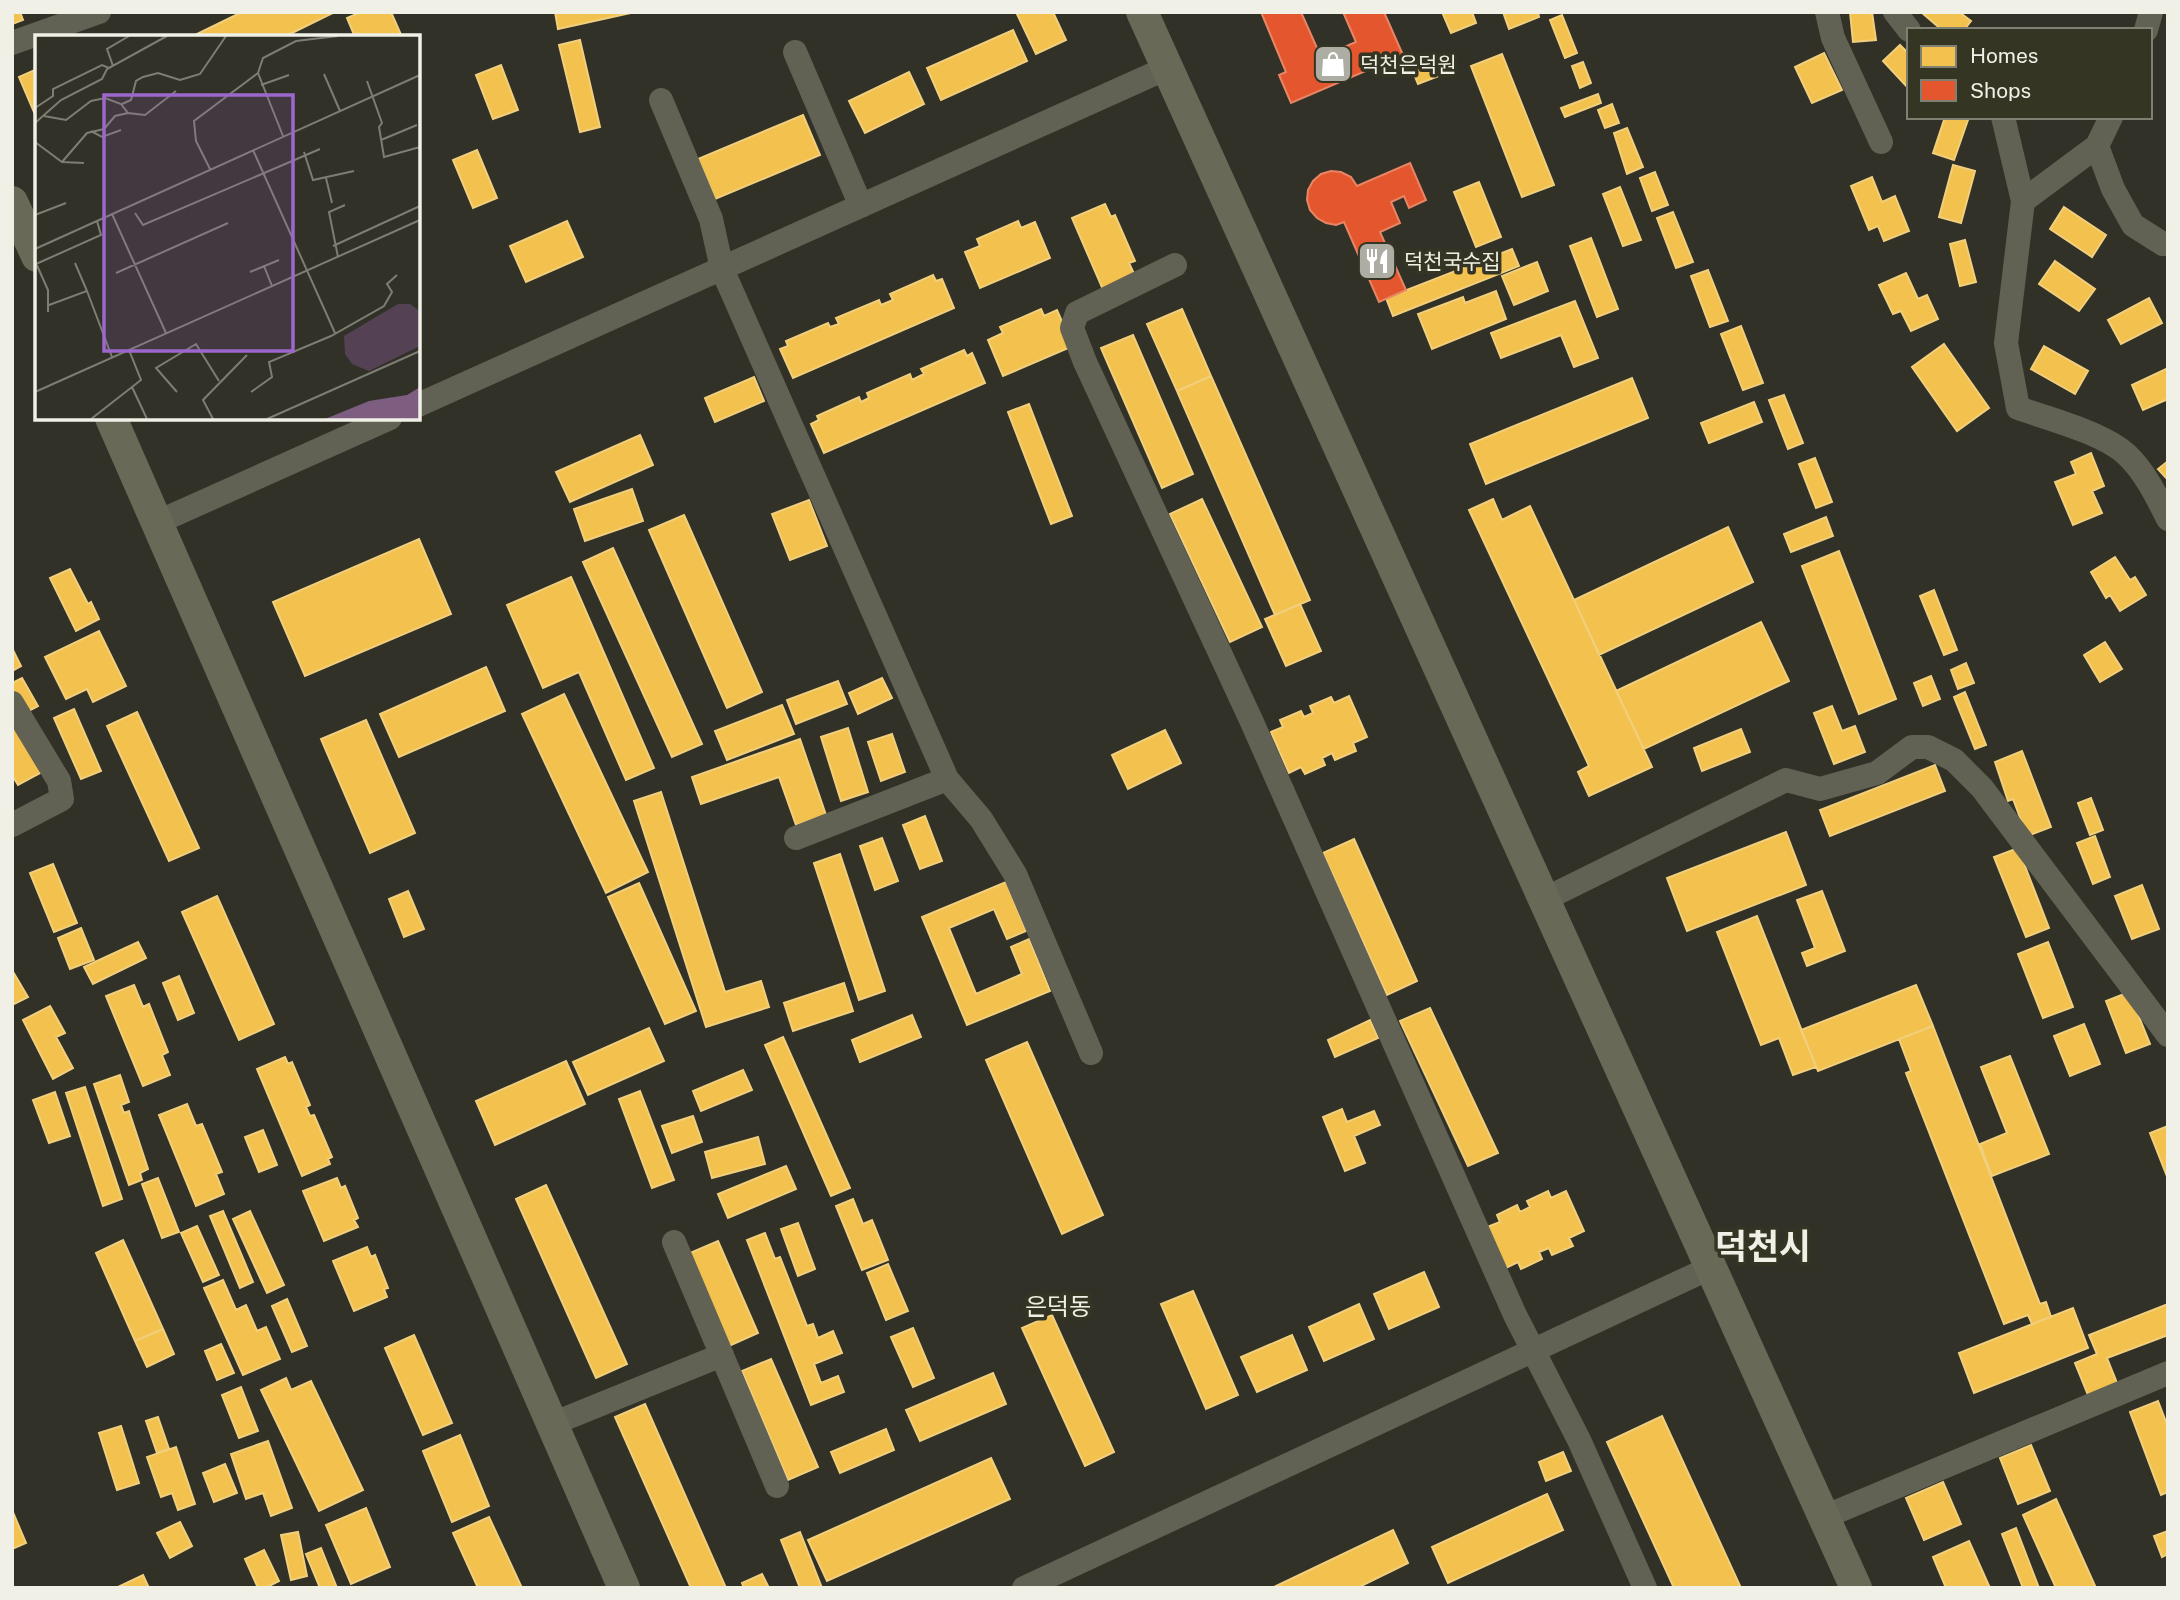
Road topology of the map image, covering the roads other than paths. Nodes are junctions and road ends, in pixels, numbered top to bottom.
1 (99, 12) edge
2 (1142, 12) edge
3 (1827, 12) edge
4 (1895, 12) edge
5 (1907, 28) edge
6 (12, 43) edge
7 (795, 52) dead end
8 (1167, 68) junction
9 (661, 100) dead end
10 (2003, 119) edge
11 (2110, 119) edge
12 (1881, 142) dead end
13 (2097, 146) junction
14 (2023, 201) junction
15 (13, 206) edge
16 (861, 206) junction
17 (2168, 244) edge
18 (35, 252) edge
19 (1175, 265) dead end
20 (722, 269) junction
21 (420, 404) edge
22 (112, 420) edge
23 (386, 420) edge
24 (2168, 519) edge
25 (158, 522) junction
26 (12, 703) edge
27 (947, 779) junction
28 (12, 825) edge
29 (796, 838) dead end
30 (1545, 899) junction
31 (2168, 1035) edge
32 (1091, 1054) dead end
33 (674, 1242) dead end
34 (1712, 1268) junction
35 (1533, 1351) junction
36 (722, 1355) junction
37 (2168, 1373) edge
38 (552, 1424) junction
39 (777, 1486) dead end
40 (1824, 1517) junction
41 (624, 1588) edge
42 (1024, 1588) edge
43 (1645, 1588) edge
44 (1856, 1588) edge

1 - 6 street
2 - 8 main road
3 - 12 street
4 - 5 street
7 - 16 street
8 - 16 street
8 - 30 main road
9 - 20 street
10 - 14 street
11 - 13 street
13 - 14 street
13 - 17 street
14 - 24 street
15 - 18 main road
16 - 20 street
19 - 35 street
20 - 21 street
20 - 27 street
22 - 25 main road
23 - 25 street
25 - 38 main road
26 - 28 street
27 - 29 street
27 - 32 street
30 - 31 street
30 - 34 main road
33 - 36 street
34 - 35 street
34 - 40 main road
35 - 42 street
35 - 43 street
36 - 38 street
36 - 39 street
37 - 40 street
38 - 41 main road
40 - 44 main road

